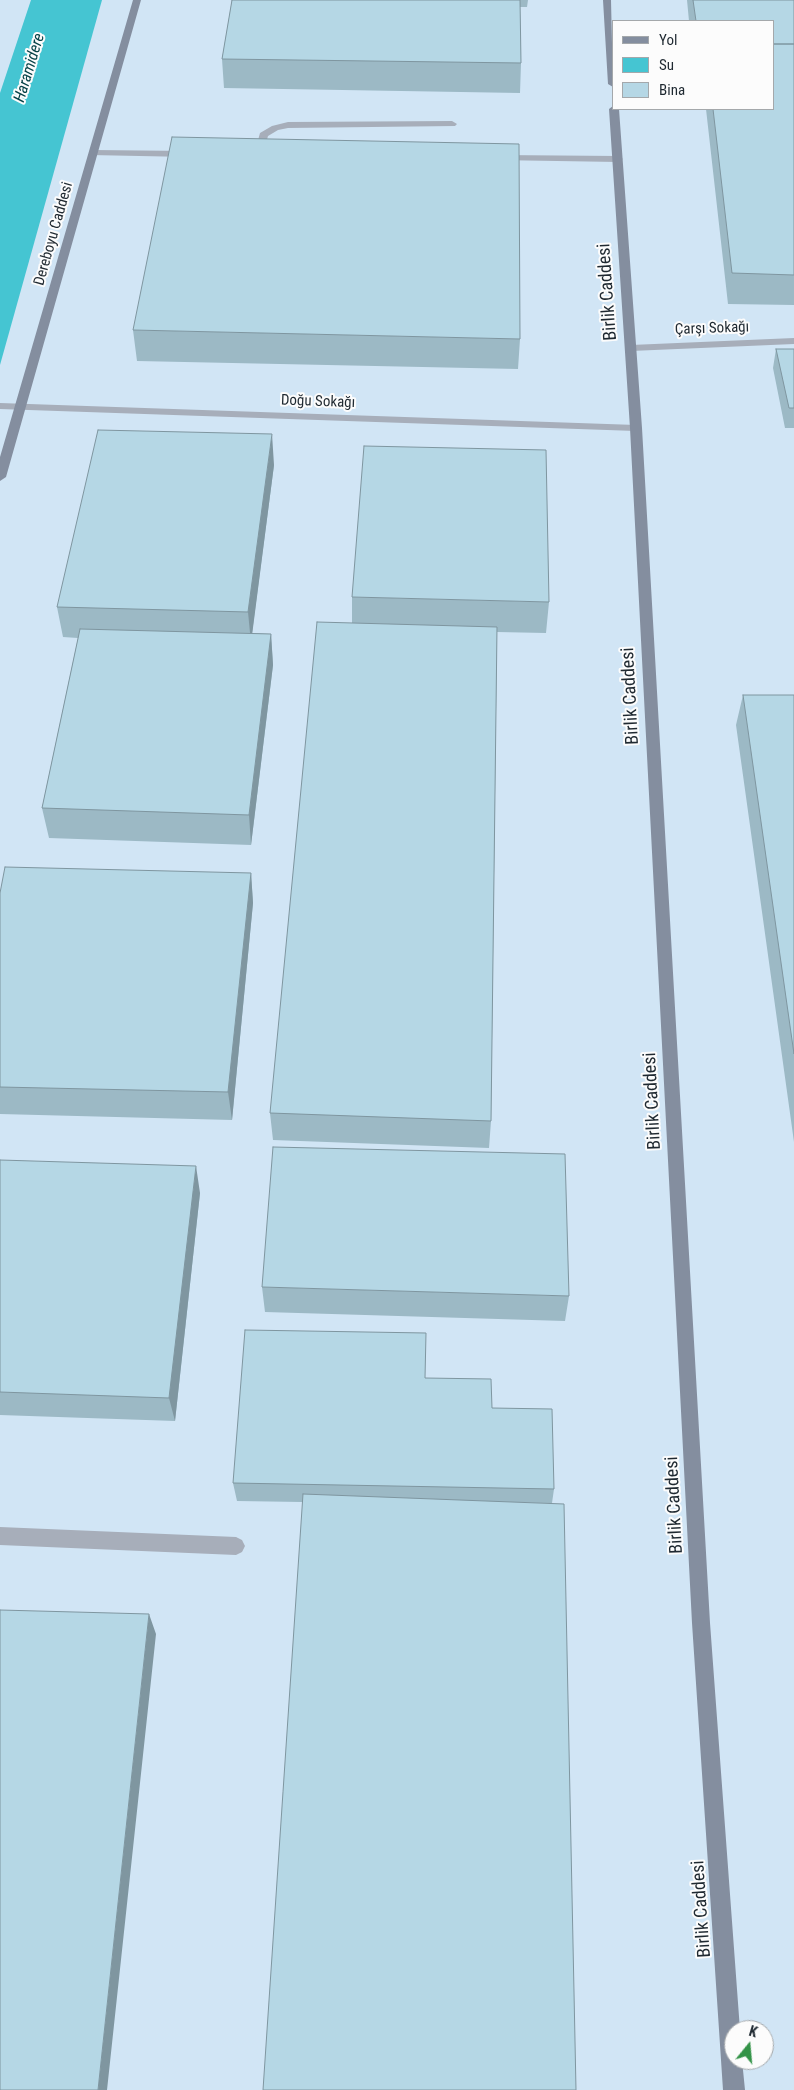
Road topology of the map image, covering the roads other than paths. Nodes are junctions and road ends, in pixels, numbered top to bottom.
1 (136, 0) edge
2 (607, 0) edge
3 (612, 70) edge
4 (614, 110) edge
5 (452, 124) dead end
6 (93, 153) junction
7 (200, 154) edge
8 (259, 155) edge
9 (488, 158) edge
10 (618, 159) junction
11 (794, 341) edge
12 (631, 348) junction
13 (0, 406) edge
14 (20, 407) junction
15 (636, 428) junction
16 (0, 477) edge
17 (0, 1536) edge
18 (236, 1546) dead end
19 (734, 2090) edge

1 - 6 street, Dereboyu Caddesi
2 - 3 street
4 - 10 street, Birlik Caddesi
5 - 8 street
6 - 7 street
6 - 14 street, Dereboyu Caddesi
9 - 10 street
10 - 12 street, Birlik Caddesi
11 - 12 street, Çarşı Sokağı
12 - 15 street, Birlik Caddesi
13 - 14 street, Doğu Sokağı
14 - 15 street, Doğu Sokağı
14 - 16 street, Dereboyu Caddesi
15 - 19 street, Birlik Caddesi
17 - 18 street

